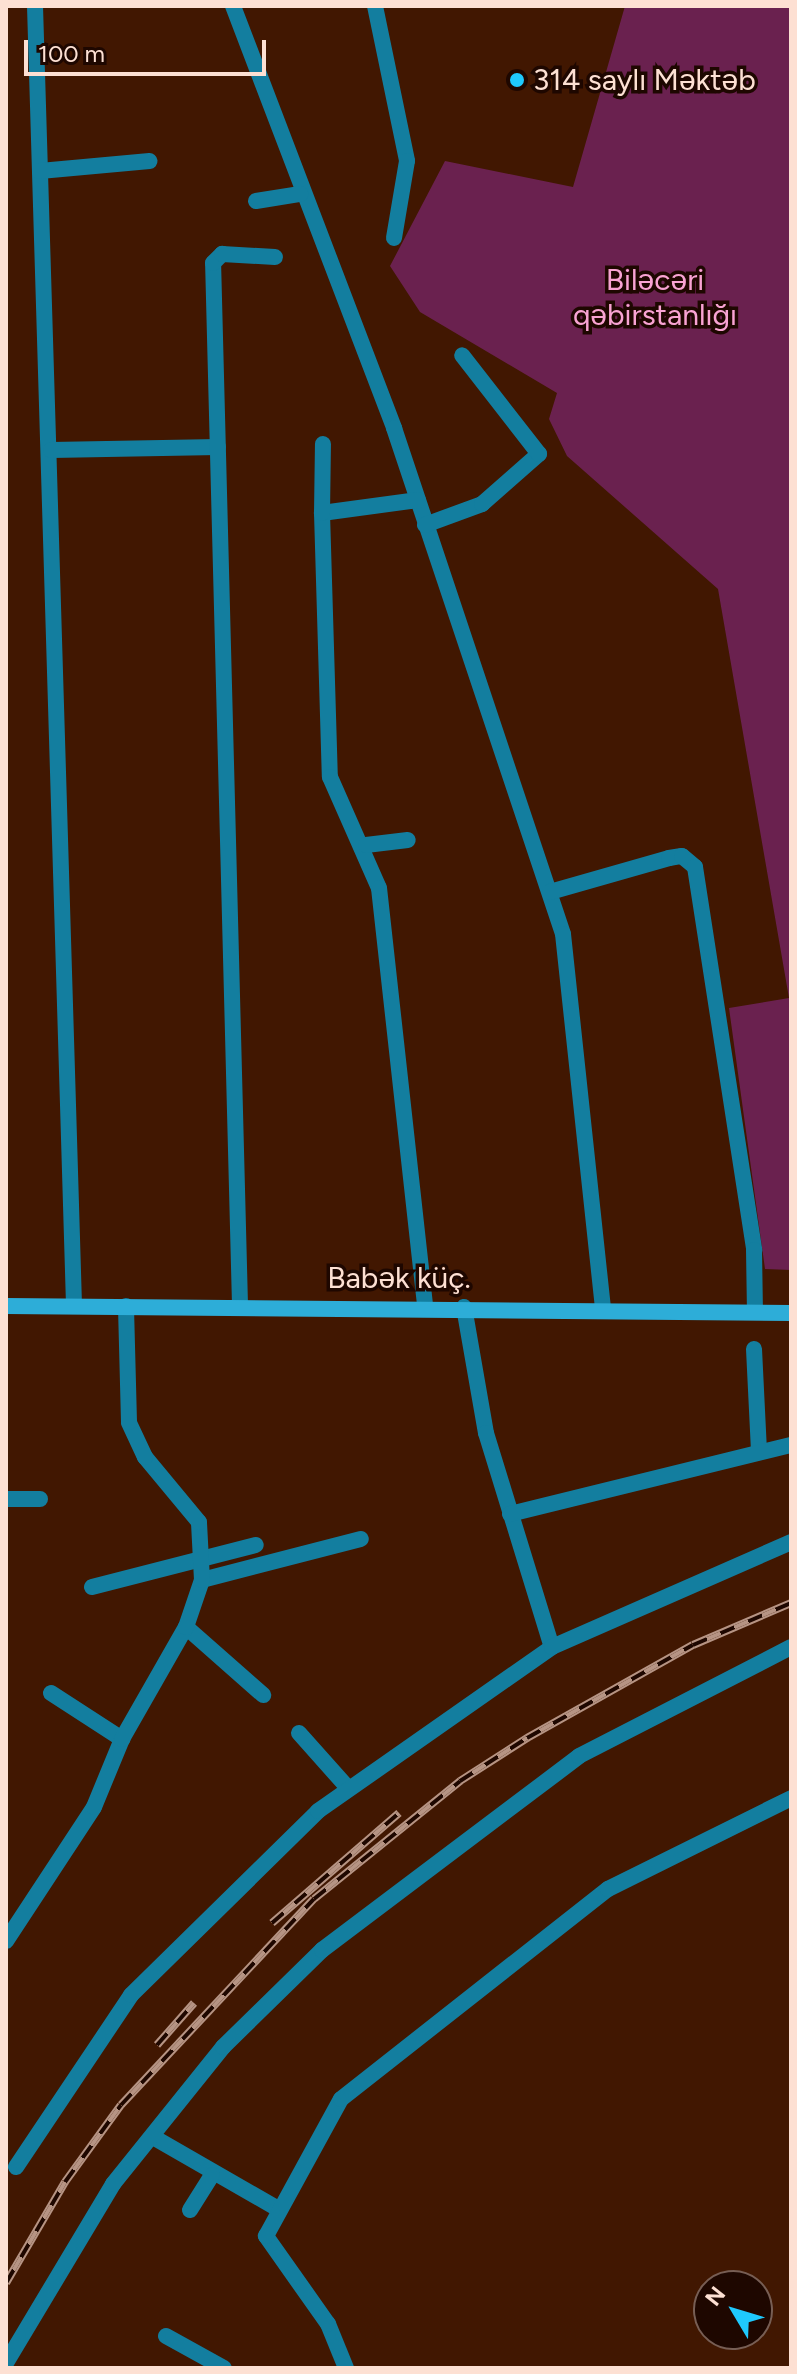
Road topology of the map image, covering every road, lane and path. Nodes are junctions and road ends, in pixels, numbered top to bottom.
1 (35, 6) edge
2 (233, 6) edge
3 (375, 6) edge
4 (150, 161) dead end
5 (40, 171) junction
6 (300, 194) junction
7 (256, 201) dead end
8 (394, 238) dead end
9 (275, 257) dead end
10 (462, 355) dead end
11 (323, 444) dead end
12 (218, 447) junction
13 (51, 450) junction
14 (418, 500) junction
15 (322, 513) junction
16 (425, 525) junction
17 (408, 840) dead end
18 (366, 845) junction
19 (550, 892) junction
20 (74, 1305) junction
21 (240, 1305) junction
22 (6, 1306) edge
23 (126, 1306) junction
24 (603, 1306) junction
25 (425, 1307) junction
26 (464, 1307) junction
27 (755, 1311) junction
28 (791, 1313) edge
29 (754, 1349) dead end
30 (791, 1445) edge
31 (759, 1452) junction
32 (6, 1499) edge
33 (40, 1499) dead end
34 (510, 1514) junction
35 (361, 1539) dead end
36 (791, 1542) edge
37 (256, 1545) dead end
38 (206, 1557) junction
39 (202, 1580) junction
40 (92, 1587) dead end
41 (186, 1627) junction
42 (552, 1647) junction
43 (791, 1647) edge
44 (51, 1693) dead end
45 (263, 1695) dead end
46 (299, 1733) dead end
47 (122, 1739) junction
48 (348, 1788) junction
49 (791, 1798) edge
50 (11, 1922) edge
51 (6, 1941) edge
52 (153, 2137) junction
53 (16, 2167) dead end
54 (212, 2175) junction
55 (278, 2209) junction
56 (190, 2210) dead end
57 (166, 2336) dead end
58 (6, 2363) edge
59 (224, 2368) edge
60 (346, 2368) edge

1 - 5 street
2 - 6 street
3 - 8 street
4 - 5 street
5 - 13 street
6 - 7 street
6 - 14 street
9 - 12 street
10 - 16 street
11 - 15 street
12 - 13 street
12 - 21 street
13 - 20 street
14 - 15 street
14 - 16 street
15 - 18 street
16 - 19 street
17 - 18 street
18 - 25 street
19 - 24 street
19 - 27 street
20 - 22 main road, Babək küç.
20 - 23 main road, Babək küç.
21 - 23 main road, Babək küç.
21 - 25 main road, Babək küç.
23 - 38 street
24 - 26 main road, Babək küç.
24 - 27 main road, Babək küç.
25 - 26 main road, Babək küç.
26 - 34 street
27 - 28 main road, Babək küç.
29 - 31 street
30 - 31 street
31 - 34 street
32 - 33 street
34 - 42 street
35 - 39 street
36 - 42 street
37 - 38 street
38 - 39 street
38 - 40 street
39 - 41 street
41 - 45 street
41 - 47 street
42 - 48 street
43 - 52 street
44 - 47 street
46 - 48 street
47 - 50 street
48 - 53 street
49 - 55 street
50 - 51 street
52 - 54 street
52 - 58 street
54 - 55 street
54 - 56 street
55 - 60 street
57 - 59 street

